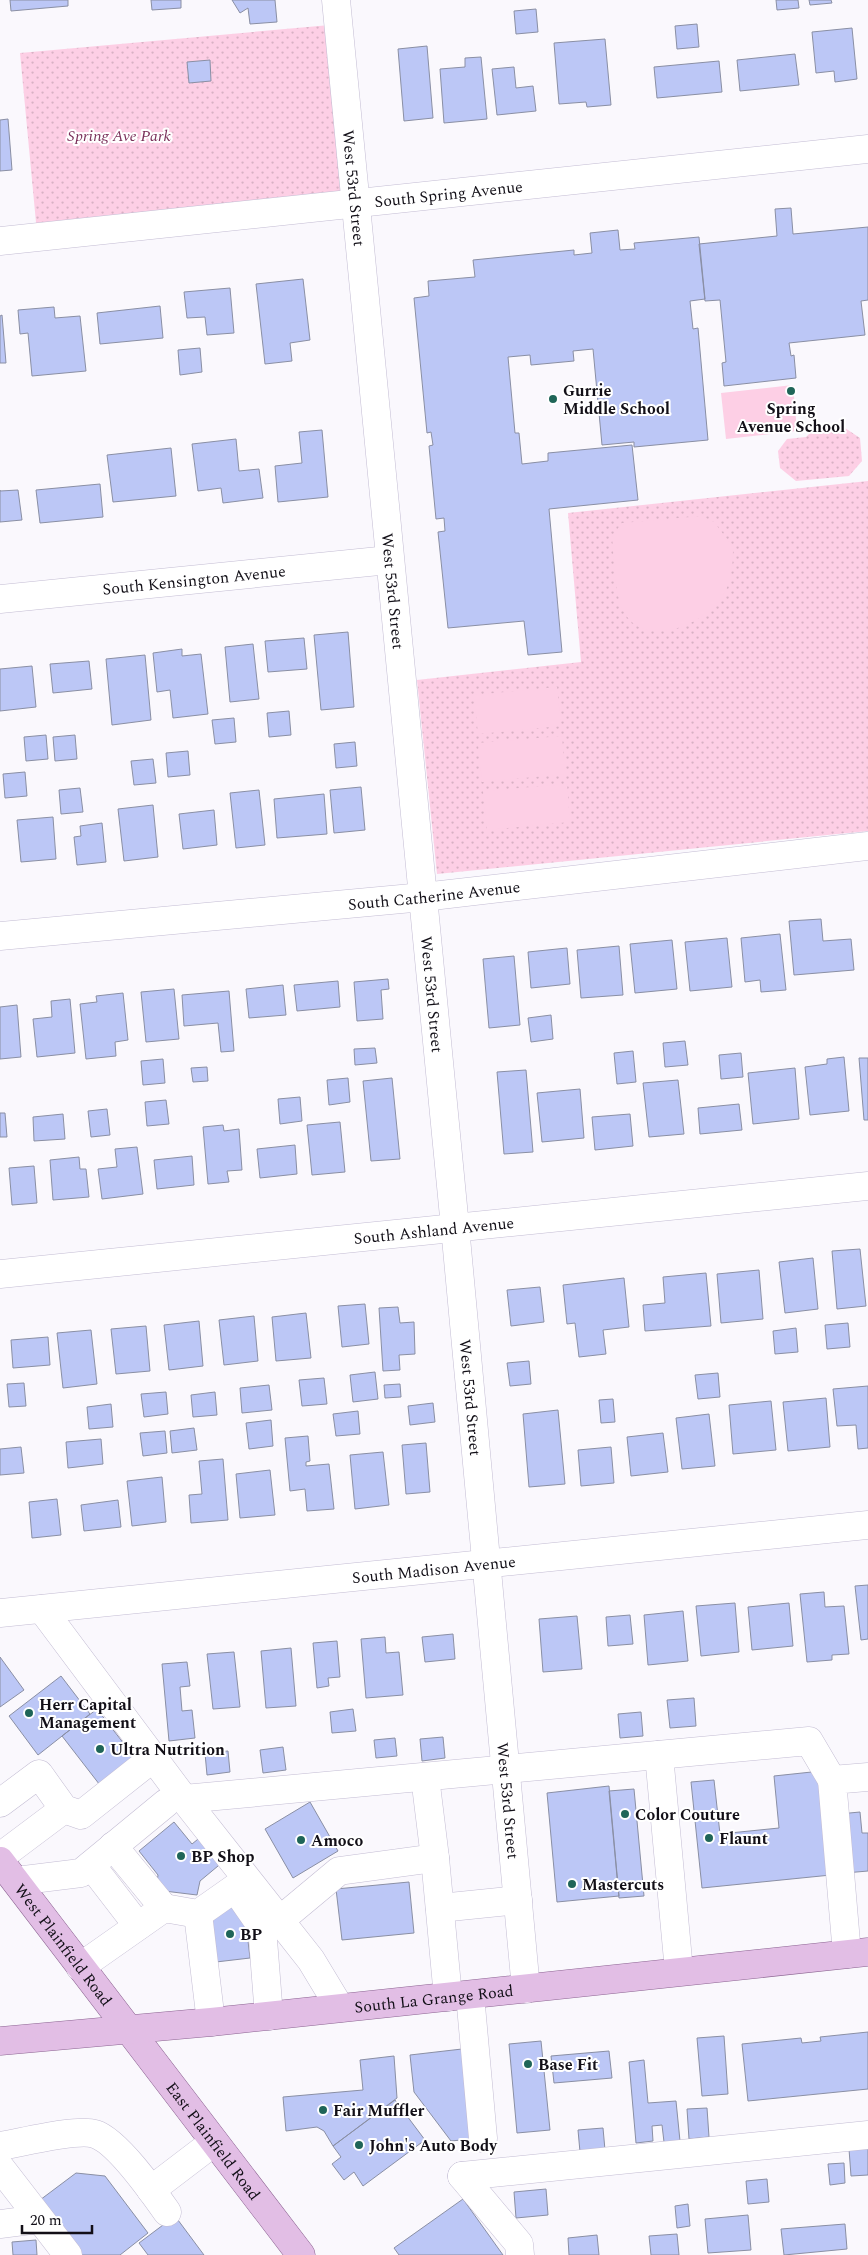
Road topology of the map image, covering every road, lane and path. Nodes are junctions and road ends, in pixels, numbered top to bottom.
1 (336, 0) edge
2 (868, 149) edge
3 (355, 205) junction
4 (0, 241) edge
5 (389, 560) junction
6 (0, 599) edge
7 (868, 846) edge
8 (423, 897) junction
9 (0, 936) edge
10 (868, 1186) edge
11 (455, 1227) junction
12 (0, 1274) edge
13 (868, 1525) edge
14 (485, 1564) junction
15 (42, 1609) junction
16 (0, 1613) edge
17 (659, 1755) junction
18 (153, 1758) junction
19 (505, 1769) junction
20 (425, 1777) junction
21 (868, 1777) edge
22 (832, 1780) junction
23 (175, 1801) junction
24 (0, 1803) edge
25 (64, 1809) junction
26 (113, 1846) junction
27 (0, 1857) edge
28 (435, 1858) junction
29 (91, 1865) junction
30 (8, 1871) edge
31 (518, 1900) junction
32 (164, 1908) junction
33 (440, 1908) junction
34 (198, 1914) junction
35 (279, 1922) junction
36 (138, 1926) junction
37 (858, 1953) edge
38 (80, 1967) junction
39 (679, 1972) junction
40 (526, 1989) junction
41 (459, 1996) junction
42 (340, 2008) junction
43 (269, 2016) junction
44 (211, 2022) junction
45 (126, 2028) junction
46 (0, 2041) edge
47 (868, 2135) edge
48 (483, 2138) dead end
49 (214, 2142) junction
50 (0, 2146) edge
51 (0, 2167) edge
52 (151, 2190) junction
53 (167, 2212) dead end
54 (39, 2219) junction
55 (0, 2224) edge
56 (68, 2255) edge
57 (301, 2255) edge
58 (520, 2255) edge

1 - 3 street, West 53rd Street
2 - 3 street, South Spring Avenue
3 - 4 street, South Spring Avenue
3 - 5 street, West 53rd Street
5 - 6 street, South Kensington Avenue
5 - 8 street, West 53rd Street
7 - 8 street, South Catherine Avenue
8 - 9 street, South Catherine Avenue
8 - 11 street, West 53rd Street
10 - 11 street, South Ashland Avenue
11 - 12 street, South Ashland Avenue
11 - 14 street, West 53rd Street
13 - 14 street, South Madison Avenue
14 - 15 street, South Madison Avenue
14 - 19 street, West 53rd Street
15 - 16 street, South Madison Avenue
15 - 18 street
17 - 19 street
17 - 22 street
17 - 39 street
18 - 23 street
18 - 25 street
19 - 20 street
19 - 31 street, West 53rd Street
20 - 23 street
20 - 28 street
21 - 22 street
22 - 37 street
23 - 26 street
23 - 35 street
24 - 25 street
25 - 27 street
26 - 29 street
26 - 32 street
28 - 33 street
28 - 35 street
29 - 30 street
29 - 36 street
30 - 38 main road, West Plainfield Road
31 - 33 street
31 - 40 street, West 53rd Street
32 - 34 street
32 - 36 street
33 - 41 street
34 - 43 street
34 - 44 street
35 - 42 street
36 - 38 street
37 - 39 main road, South La Grange Road
38 - 45 main road, West Plainfield Road
39 - 40 main road, South La Grange Road
40 - 41 main road, South La Grange Road
41 - 42 main road, South La Grange Road
41 - 48 street
42 - 43 main road, South La Grange Road
43 - 44 main road, South La Grange Road
44 - 45 main road, South La Grange Road
45 - 46 main road, South La Grange Road
45 - 49 main road, East Plainfield Road
47 - 58 street
49 - 52 street
49 - 57 main road, East Plainfield Road
50 - 52 street
51 - 54 street
52 - 53 street
54 - 55 street
54 - 56 street

